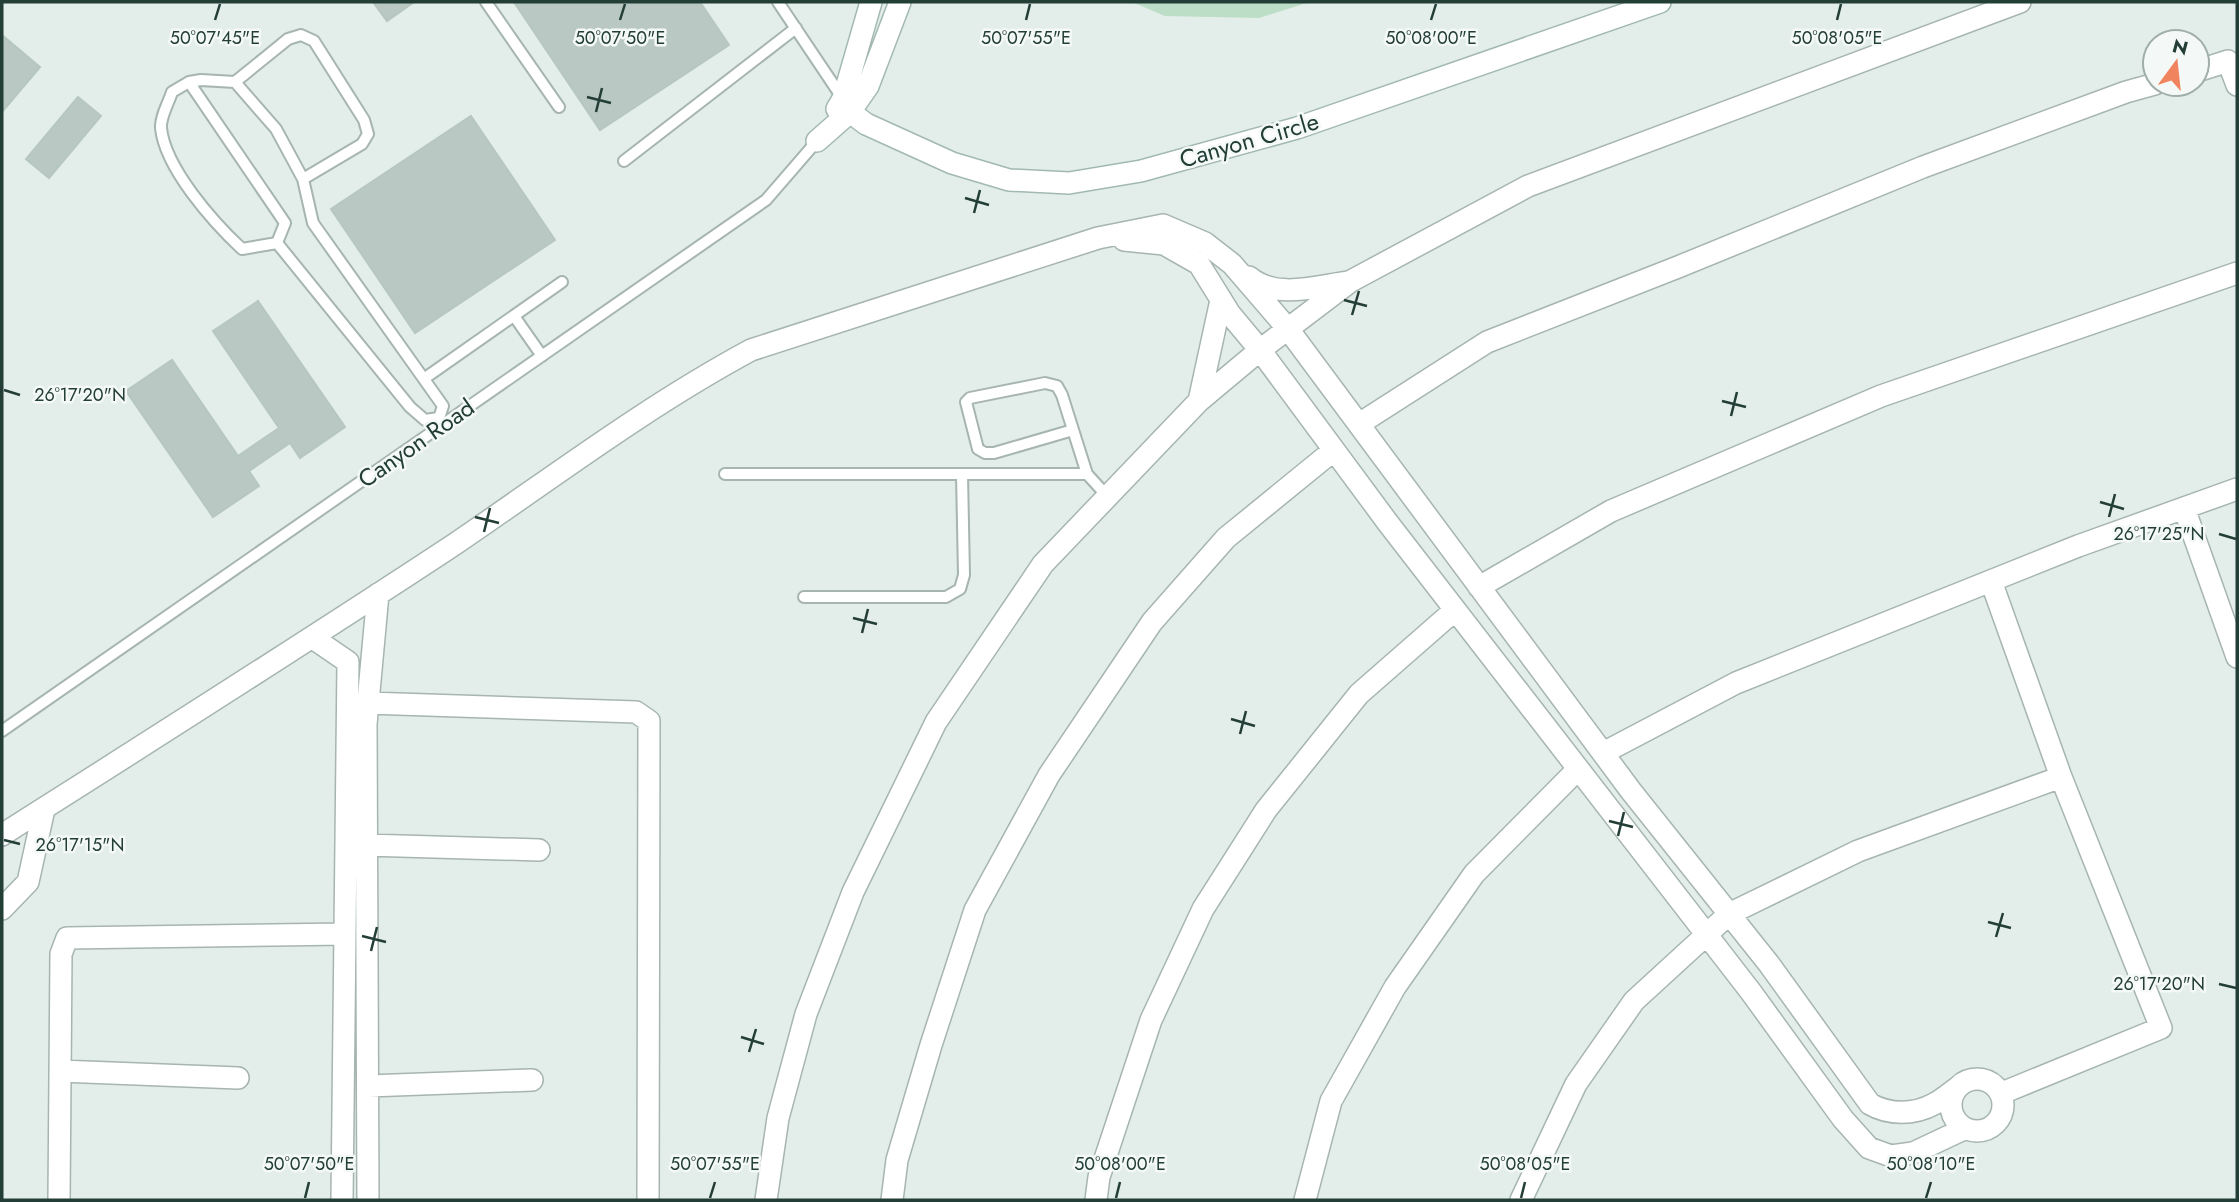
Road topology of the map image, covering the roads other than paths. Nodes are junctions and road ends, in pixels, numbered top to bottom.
1 (486, 2) edge
2 (778, 2) edge
3 (871, 2) edge
4 (900, 2) edge
5 (1660, 2) edge
6 (2020, 2) edge
7 (796, 28) junction
8 (2211, 66) edge
9 (189, 82) junction
10 (234, 82) junction
11 (2237, 85) edge
12 (2141, 88) edge
13 (847, 105) junction
14 (559, 107) dead end
15 (817, 141) joint
16 (624, 161) dead end
17 (303, 179) junction
18 (1098, 238) junction
19 (277, 243) junction
20 (1233, 264) junction
21 (2237, 273) edge
22 (1351, 281) junction
23 (562, 282) dead end
24 (1222, 300) junction
25 (514, 316) junction
26 (1288, 329) junction
27 (1260, 350) junction
28 (542, 356) junction
29 (425, 378) junction
30 (1199, 401) junction
31 (443, 406) junction
32 (452, 418) junction
33 (425, 420) junction
34 (1359, 424) junction
35 (1073, 430) junction
36 (434, 431) junction
37 (1334, 450) junction
38 (725, 474) dead end
39 (962, 474) junction
40 (1087, 474) junction
41 (2237, 489) edge
42 (1108, 498) junction
43 (2185, 508) junction
44 (1991, 581) junction
45 (1479, 587) junction
46 (378, 594) junction
47 (804, 597) dead end
48 (1455, 610) junction
49 (313, 638) junction
50 (2237, 657) edge
51 (368, 703) junction
52 (2, 731) edge
53 (1603, 753) junction
54 (1578, 769) junction
55 (2061, 777) junction
56 (44, 809) junction
57 (2, 835) edge
58 (366, 845) junction
59 (539, 850) dead end
60 (2, 909) edge
61 (1729, 914) junction
62 (345, 934) junction
63 (1707, 936) junction
64 (60, 1071) junction
65 (238, 1078) dead end
66 (531, 1080) dead end
67 (368, 1087) junction
68 (1957, 1087) junction
69 (2002, 1093) junction
70 (1964, 1129) junction
71 (59, 1200) edge
72 (342, 1200) edge
73 (369, 1200) edge
74 (648, 1200) edge
75 (766, 1200) edge
76 (892, 1200) edge
77 (1097, 1200) edge
78 (1305, 1200) edge
79 (1521, 1200) edge

1 - 14 lane
2 - 7 lane
3 - 13 street, Canyon Road
4 - 13 street, Canyon Road
5 - 13 street, Canyon Circle
6 - 22 street
7 - 13 lane
7 - 16 lane
8 - 11 street
9 - 10 lane
9 - 19 lane
9 - 19 lane
10 - 17 lane
10 - 17 lane
12 - 34 street
13 - 15 street, Canyon Road
15 - 28 lane, Canyon Road
17 - 29 lane
18 - 20 street
18 - 24 street
18 - 46 street
19 - 33 lane
20 - 22 street
20 - 26 street
21 - 45 street
22 - 26 street
23 - 25 lane
24 - 27 street
24 - 30 street
25 - 28 lane
25 - 29 lane
26 - 27 street
26 - 34 street
27 - 30 street
27 - 37 street
28 - 32 lane, Canyon Road
29 - 31 lane
30 - 42 street
31 - 32 lane
31 - 33 lane
32 - 36 lane, Canyon Road
33 - 36 lane
34 - 45 street
35 - 35 lane
35 - 40 lane
36 - 52 lane, Canyon Road
37 - 48 street
37 - 76 street
38 - 39 lane
39 - 40 lane
39 - 47 lane
40 - 42 lane
41 - 43 street
42 - 75 street
43 - 44 street
43 - 50 street
44 - 53 street
44 - 55 street
45 - 53 street
46 - 49 street
46 - 51 street
48 - 54 street
48 - 77 street
49 - 56 street
49 - 62 street
51 - 58 street
51 - 74 street
53 - 61 street
54 - 63 street
54 - 78 street
55 - 61 street
55 - 69 street
56 - 57 street
56 - 60 street
58 - 59 street
58 - 67 street
61 - 63 street
61 - 68 street
62 - 64 street
62 - 72 street
63 - 70 street
63 - 79 street
64 - 65 street
64 - 71 street
66 - 67 street
67 - 73 street
68 - 69 street
68 - 70 street
69 - 70 street

